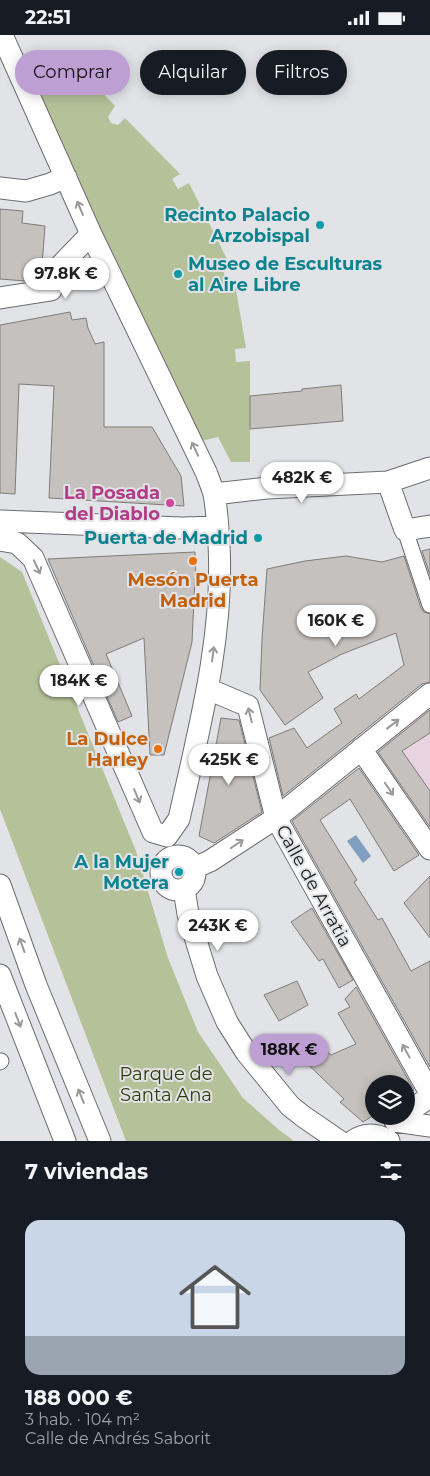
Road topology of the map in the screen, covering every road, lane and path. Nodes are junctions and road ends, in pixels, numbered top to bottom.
1 (2, 35) edge
2 (66, 177) junction
3 (0, 188) edge
4 (91, 235) junction
5 (0, 298) edge
6 (430, 468) edge
7 (388, 482) junction
8 (214, 494) junction
9 (4, 523) edge
10 (430, 526) edge
11 (218, 527) junction
12 (405, 530) junction
13 (0, 540) edge
14 (430, 605) edge
15 (208, 689) junction
16 (430, 694) edge
17 (361, 749) junction
18 (276, 818) junction
19 (430, 849) edge
20 (194, 868) junction
21 (0, 885) edge
22 (184, 889) junction
23 (0, 975) edge
24 (430, 1093) edge
25 (430, 1097) edge
26 (415, 1107) edge
27 (415, 1122) edge
28 (394, 1125) edge
29 (430, 1127) edge
30 (382, 1138) edge
31 (65, 1141) edge
32 (100, 1141) edge
33 (339, 1141) edge
34 (352, 1141) edge

1 - 2 street
2 - 3 street
4 -> 2 street
4 - 5 street
8 -> 4 street
6 - 7 street
7 - 8 street
7 - 12 street
8 - 11 street
9 - 11 street
10 - 12 street
15 -> 11 street
12 - 14 street
13 -> 15 street
18 -> 15 street, Calle de Arratia
17 -> 16 street
17 - 18 street
17 -> 19 street
20 -> 18 street
24 -> 18 street, Calle de Arratia
20 - 22 street
20 - 22 street
32 -> 21 street
22 - 33 street
23 -> 31 street
25 - 26 street
27 - 29 street
28 - 30 street
30 - 34 street

